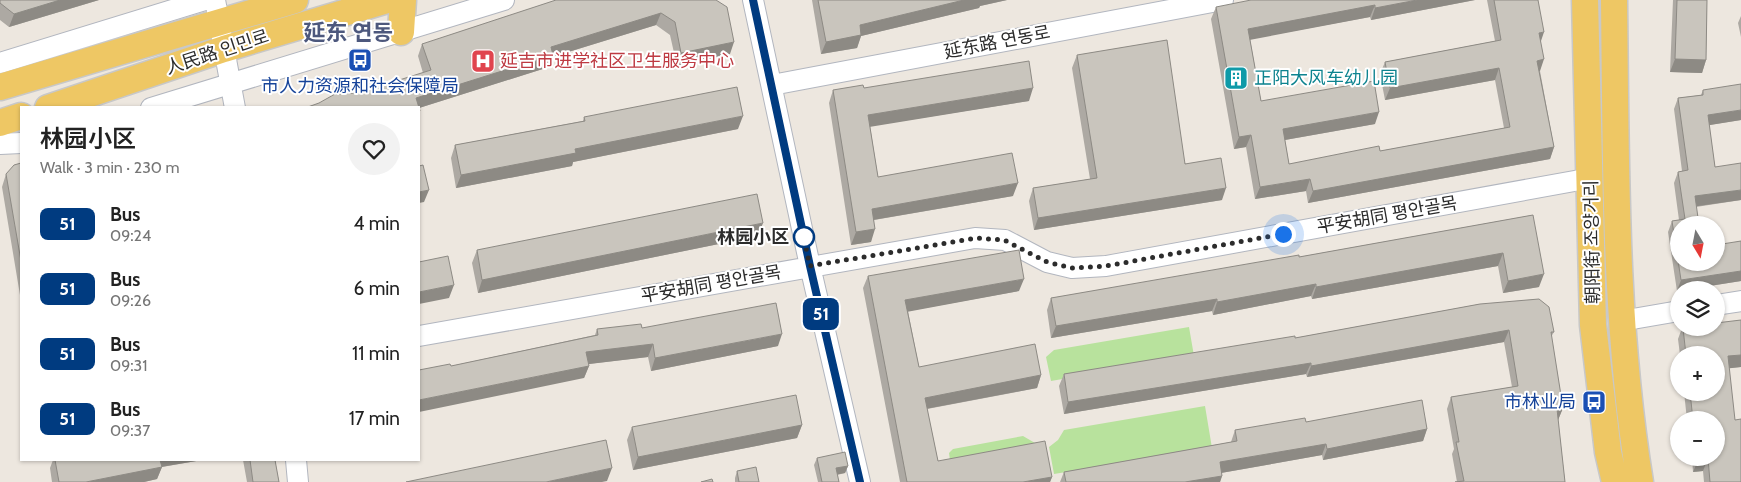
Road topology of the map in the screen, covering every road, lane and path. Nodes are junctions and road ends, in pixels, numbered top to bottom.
1 (205, 0) edge
2 (296, 0) edge
3 (387, 0) edge
4 (403, 0) edge
5 (504, 0) edge
6 (753, 0) edge
7 (1223, 0) edge
8 (1585, 0) edge
9 (1614, 0) edge
10 (1190, 3) edge
11 (217, 11) edge
12 (401, 32) junction
13 (224, 48) junction
14 (0, 64) edge
15 (231, 84) junction
16 (772, 85) junction
17 (0, 87) edge
18 (54, 106) edge
19 (158, 106) edge
20 (236, 106) edge
21 (20, 116) edge
22 (0, 123) edge
23 (20, 143) edge
24 (0, 144) edge
25 (1591, 178) junction
26 (810, 266) junction
27 (1741, 301) edge
28 (1725, 304) edge
29 (1670, 312) edge
30 (1621, 320) junction
31 (420, 336) edge
32 (296, 461) edge
33 (298, 482) edge
34 (860, 482) edge
35 (1615, 482) edge
36 (1640, 482) edge

1 - 14 street
2 - 11 main road, 人民路 인민로
3 - 13 main road, 人民路 인민로
4 - 12 main road
5 - 12 street
6 - 16 street
7 - 10 street, 延东路 연동로
8 - 25 main road, 朝阳街 조양거리
9 - 30 main road, 朝阳街 조양거리
10 - 16 street, 延东路 연동로
11 - 13 street
11 - 17 main road, 人民路 인민로
12 - 15 street
13 - 15 street
13 - 18 main road, 人民路 인민로
15 - 19 street
15 - 20 street
16 - 26 street
21 - 22 main road
23 - 24 street
25 - 26 street, 平安胡同 평안골목
25 - 35 main road, 朝阳街 조양거리
26 - 31 street, 平安胡同 평안골목
26 - 34 street
27 - 28 street
29 - 30 street
30 - 36 main road, 朝阳街 조양거리
32 - 33 street

